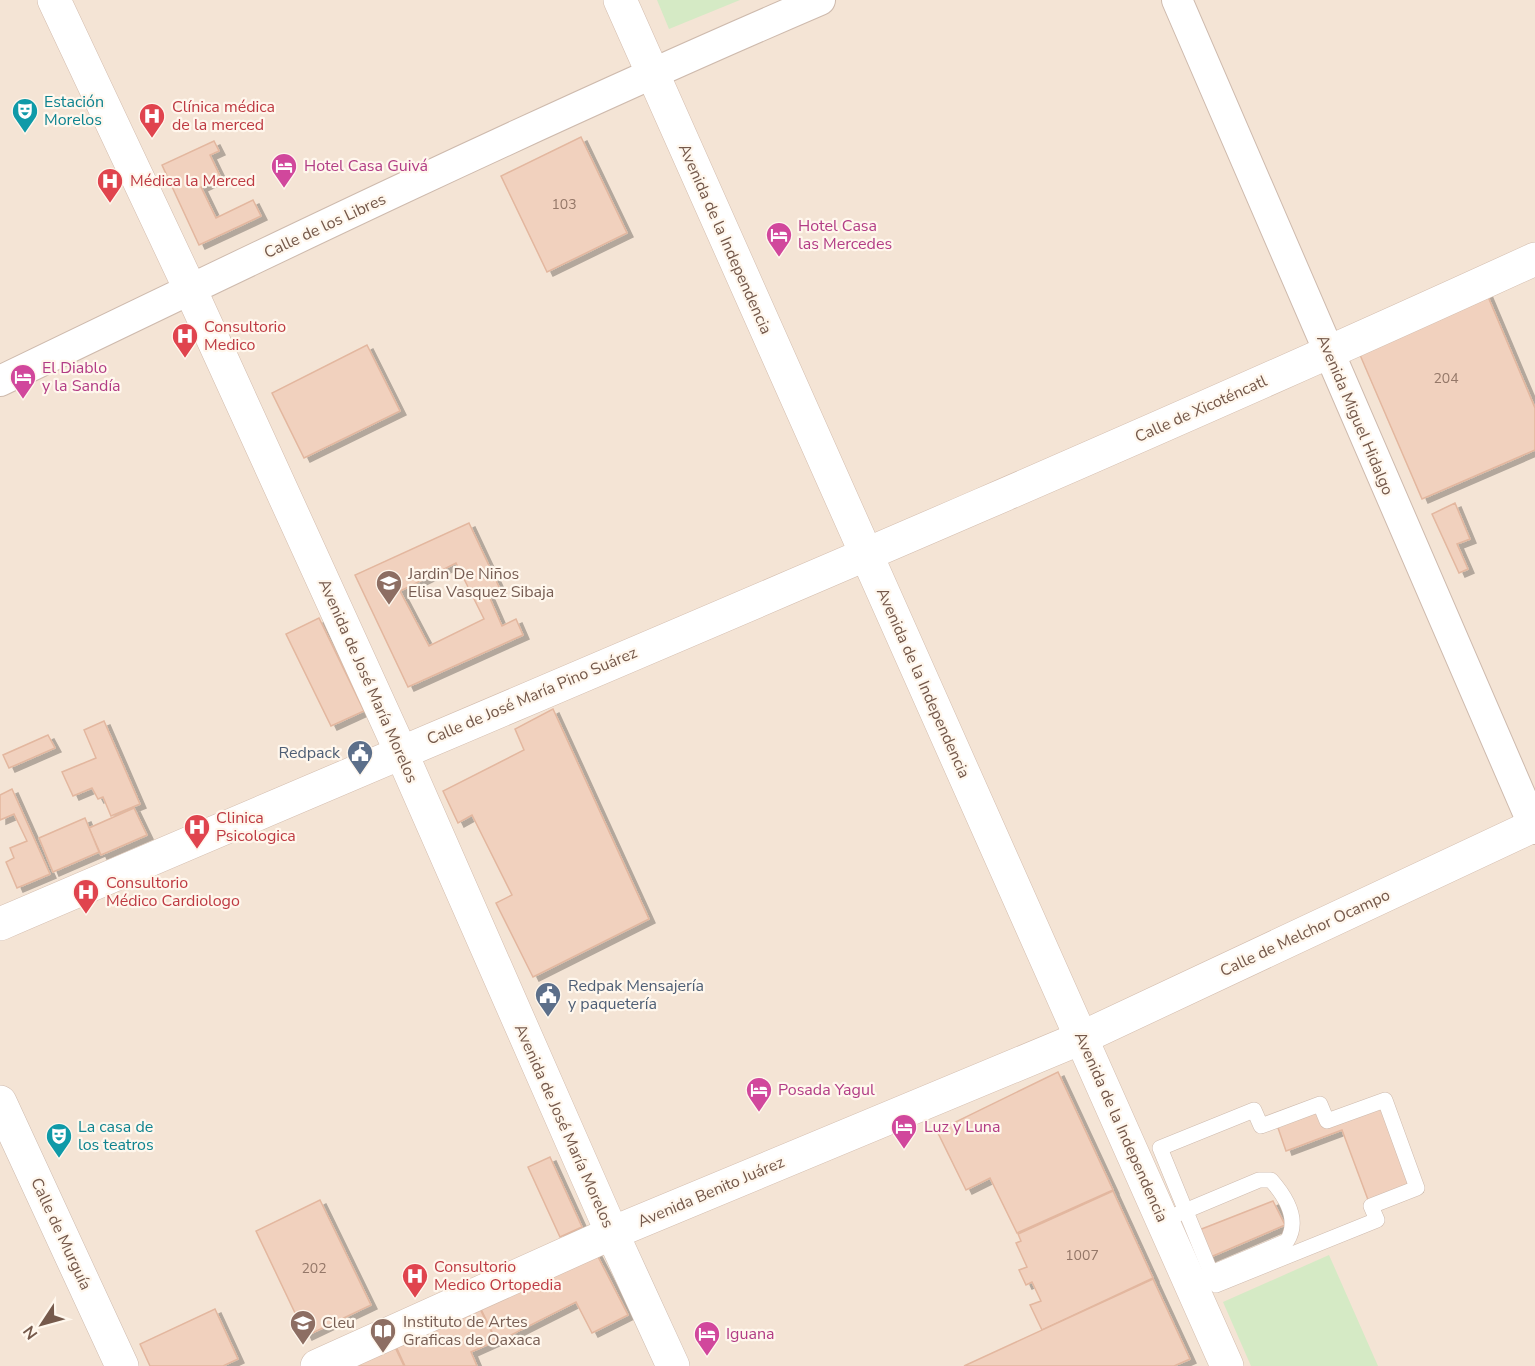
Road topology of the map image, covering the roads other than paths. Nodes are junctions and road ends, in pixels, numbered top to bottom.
1 (54, 0) edge
2 (620, 0) edge
3 (820, 0) edge
4 (1177, 0) edge
5 (651, 73) junction
6 (1535, 259) edge
7 (190, 289) junction
8 (1329, 353) junction
9 (0, 381) edge
10 (866, 555) junction
11 (401, 752) junction
12 (1534, 827) edge
13 (0, 924) edge
14 (1078, 1040) junction
15 (0, 1102) edge
16 (1168, 1219) junction
17 (612, 1233) junction
18 (1194, 1280) junction
19 (122, 1366) edge
20 (317, 1366) edge
21 (673, 1366) edge
22 (1227, 1366) edge

1 - 7 main road, Avenida de José María Morelos
2 - 5 main road, Avenida de la Independencia
3 - 5 street, Calle de los Libres
4 - 8 street, Avenida Miguel Hidalgo
5 - 7 street, Calle de los Libres
5 - 10 main road, Avenida de la Independencia
6 - 8 main road, Calle de Xicoténcatl
7 - 9 street, Calle de los Libres
7 - 11 main road, Avenida de José María Morelos
8 - 10 main road, Calle de Xicoténcatl
8 - 12 street, Avenida Miguel Hidalgo
10 - 11 main road, Calle de José María Pino Suárez
10 - 14 main road, Avenida de la Independencia
11 - 13 main road, Calle de José María Pino Suárez
11 - 17 main road, Avenida de José María Morelos
12 - 14 main road, Calle de Melchor Ocampo
14 - 16 main road, Avenida de la Independencia
14 - 17 main road, Avenida Benito Juárez
15 - 19 main road, Calle de Murguía
16 - 18 main road, Avenida de la Independencia
16 - 18 lane
16 - 18 lane
17 - 20 main road, Avenida Benito Juárez
17 - 21 main road, Avenida de José María Morelos
18 - 22 main road, Avenida de la Independencia

